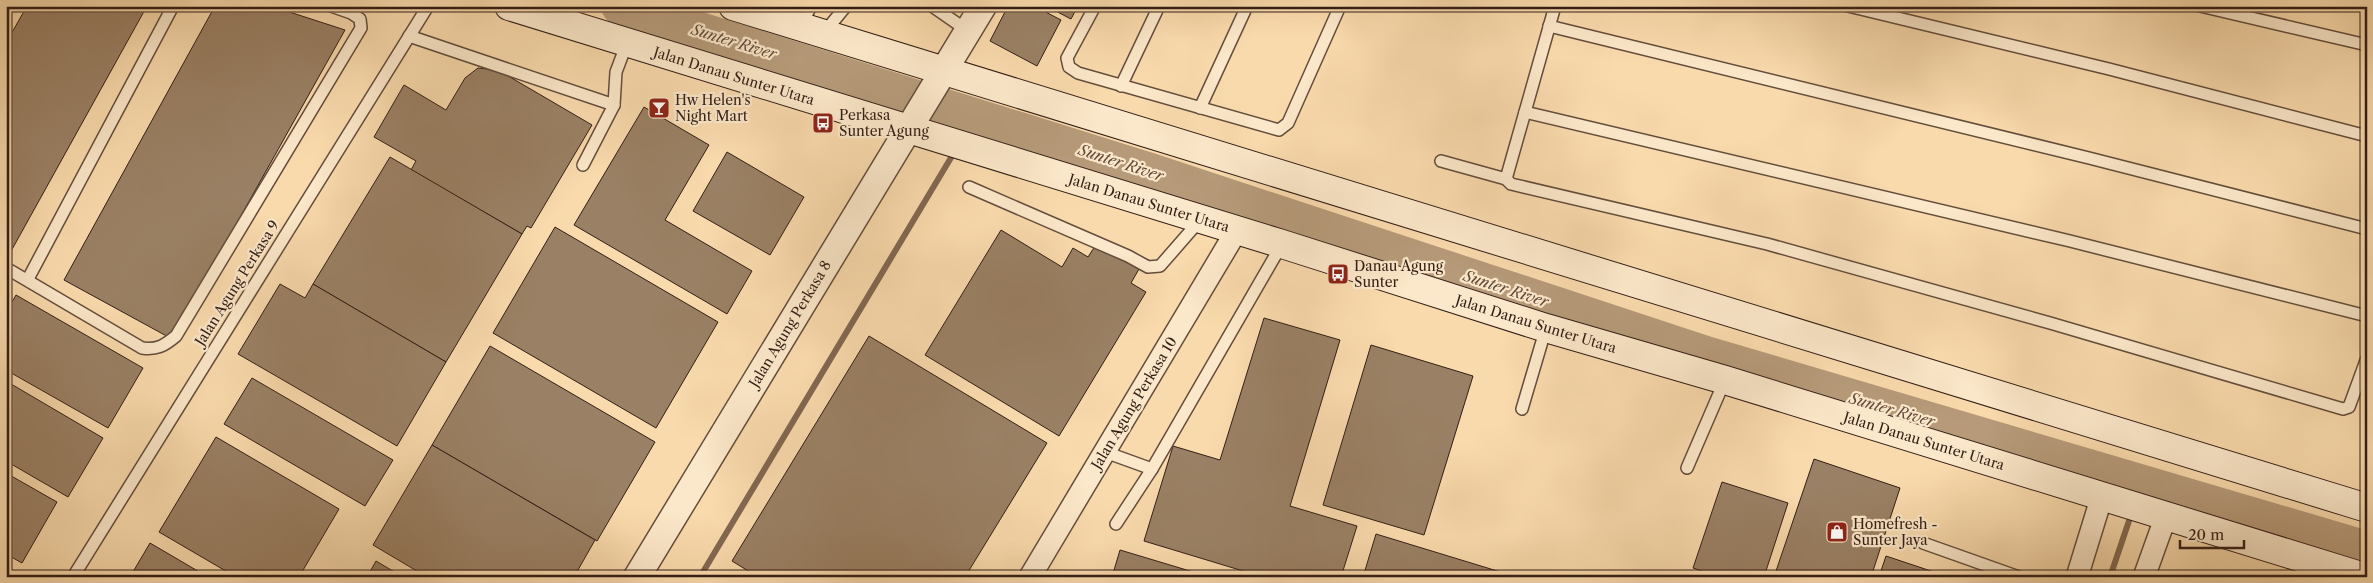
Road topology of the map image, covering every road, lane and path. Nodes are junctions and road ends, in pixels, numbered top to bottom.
1 (173, 6) edge
2 (331, 6) edge
3 (428, 6) edge
4 (509, 6) edge
5 (734, 6) edge
6 (846, 6) edge
7 (932, 6) edge
8 (983, 6) edge
9 (1095, 6) edge
10 (1159, 6) edge
11 (1247, 6) edge
12 (1340, 6) edge
13 (1555, 6) edge
14 (1848, 6) edge
15 (2200, 6) edge
16 (811, 22) edge
17 (1549, 26) junction
18 (968, 31) junction
19 (409, 36) junction
20 (627, 43) junction
21 (2367, 45) edge
22 (939, 76) junction
23 (1121, 86) junction
24 (614, 105) junction
25 (1200, 108) junction
26 (1525, 112) junction
27 (915, 127) junction
28 (2367, 136) edge
29 (1441, 160) dead end
30 (583, 165) dead end
31 (1506, 179) junction
32 (969, 187) dead end
33 (1201, 219) junction
34 (2367, 229) edge
35 (1237, 230) junction
36 (1282, 244) junction
37 (6, 268) edge
38 (28, 279) junction
39 (2367, 316) edge
40 (1546, 328) junction
41 (2367, 358) edge
42 (1724, 380) junction
43 (1522, 409) dead end
44 (1105, 452) junction
45 (1687, 468) dead end
46 (1152, 469) junction
47 (2122, 502) junction
48 (2367, 508) edge
49 (2166, 516) junction
50 (1116, 524) dead end
51 (1923, 543) dead end
52 (73, 577) edge
53 (637, 577) edge
54 (1030, 577) edge
55 (2019, 577) edge
56 (2077, 577) edge
57 (2144, 577) edge
58 (2364, 577) edge

1 - 38 lane
2 - 38 lane
3 - 19 lane, Jalan Agung Perkasa 9
4 - 20 main road, Jalan Danau Sunter Utara
5 - 16 main road
6 - 16 lane
7 - 18 lane
8 - 18 street, Jalan Agung Perkasa 8
9 - 23 lane
10 - 23 lane
11 - 25 lane
12 - 25 lane
13 - 17 lane
14 - 28 lane
15 - 21 lane
16 - 22 main road
17 - 26 lane
17 - 34 lane
18 - 22 street, Jalan Agung Perkasa 8
19 - 24 lane
19 - 52 lane, Jalan Agung Perkasa 9
20 - 24 lane
20 - 27 main road, Jalan Danau Sunter Utara
22 - 27 street, Jalan Agung Perkasa 8
22 - 48 main road
23 - 25 lane
24 - 30 lane
26 - 31 lane
26 - 39 lane
27 - 33 main road, Jalan Danau Sunter Utara
27 - 53 street, Jalan Agung Perkasa 8
29 - 31 lane
31 - 41 lane
32 - 33 lane
33 - 35 main road, Jalan Danau Sunter Utara
35 - 36 main road, Jalan Danau Sunter Utara
35 - 44 street, Jalan Agung Perkasa 10
36 - 40 main road, Jalan Danau Sunter Utara
36 - 46 lane
37 - 38 lane
40 - 42 main road, Jalan Danau Sunter Utara
40 - 43 lane
42 - 45 lane
42 - 47 main road, Jalan Danau Sunter Utara
44 - 46 lane
44 - 54 street, Jalan Agung Perkasa 10
46 - 50 lane
47 - 49 main road, Jalan Danau Sunter Utara
47 - 56 street
49 - 57 street
49 - 58 main road, Jalan Danau Sunter Utara
51 - 55 lane

